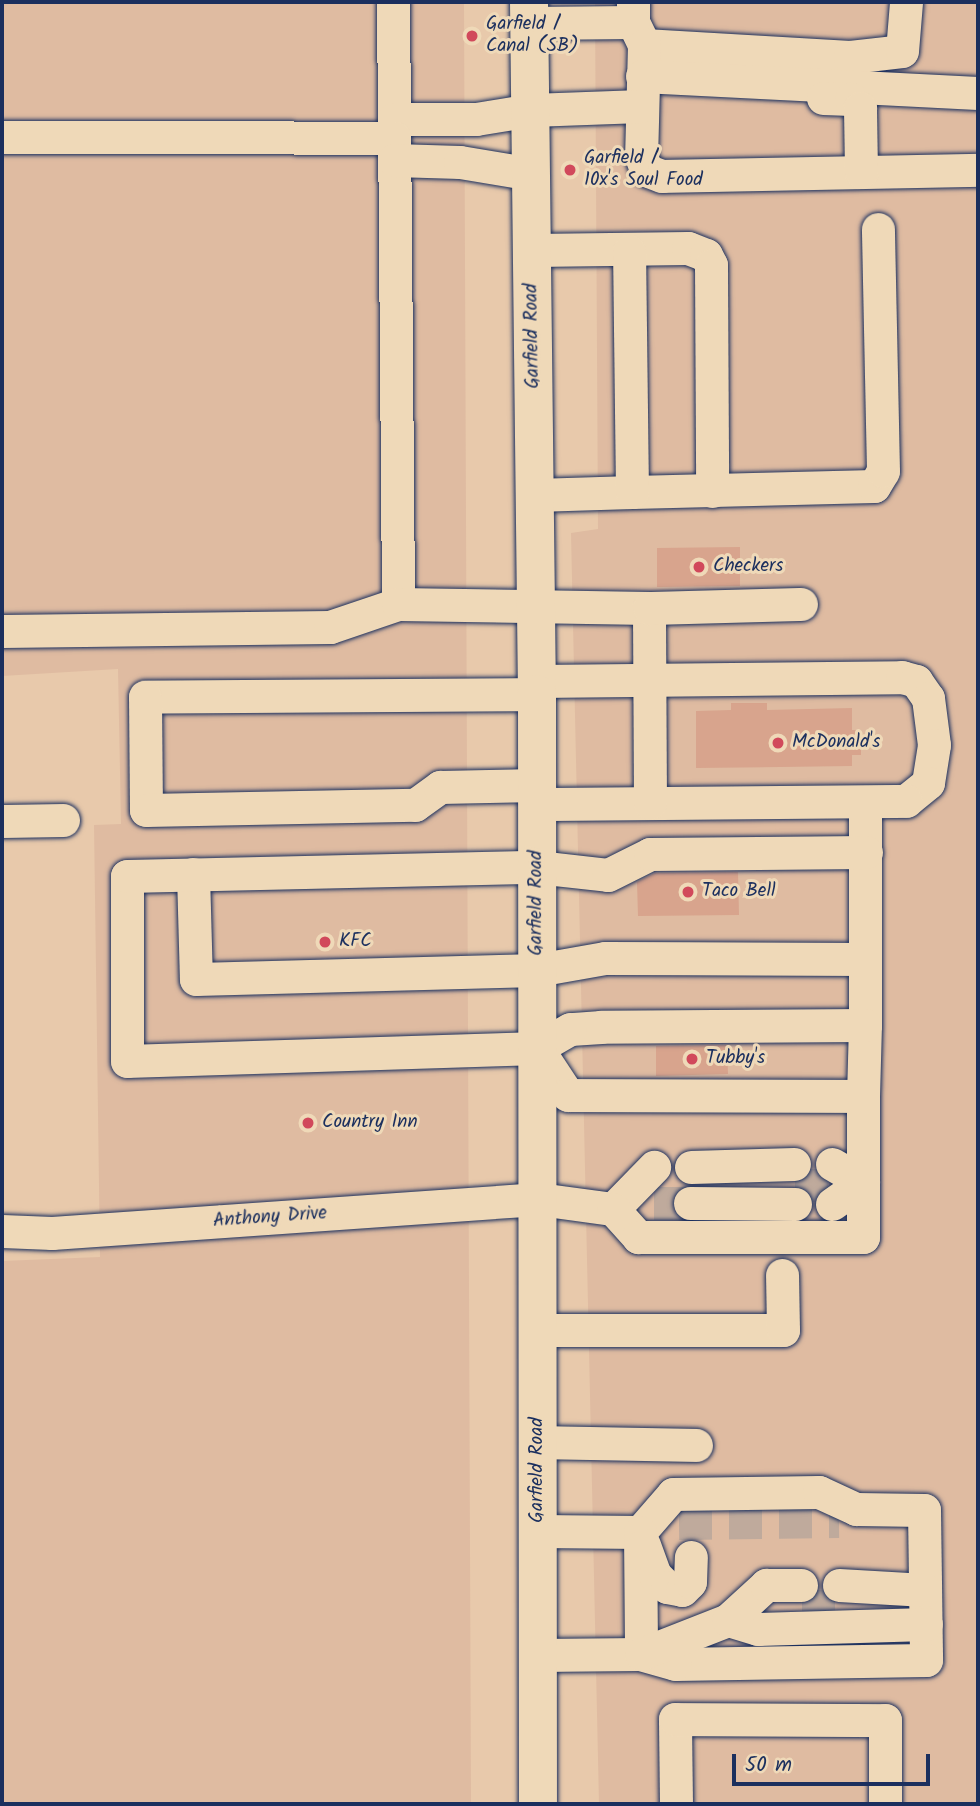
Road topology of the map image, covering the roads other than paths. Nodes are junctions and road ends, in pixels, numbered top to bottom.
1 (393, 2) edge
2 (906, 2) edge
3 (529, 13) edge
4 (639, 50) edge
5 (695, 78) junction
6 (978, 93) edge
7 (531, 110) junction
8 (2, 137) edge
9 (394, 139) junction
10 (978, 170) edge
11 (861, 172) junction
12 (532, 174) junction
13 (878, 229) dead end
14 (533, 250) junction
15 (629, 251) junction
16 (712, 491) junction
17 (632, 492) junction
18 (535, 495) junction
19 (398, 604) junction
20 (801, 604) dead end
21 (649, 608) junction
22 (536, 610) junction
23 (2, 631) edge
24 (650, 680) junction
25 (537, 687) junction
26 (537, 795) junction
27 (865, 802) junction
28 (650, 803) junction
29 (63, 820) dead end
30 (2, 821) edge
31 (866, 852) junction
32 (537, 867) junction
33 (193, 874) junction
34 (865, 959) junction
35 (537, 970) junction
36 (865, 1025) junction
37 (537, 1048) junction
38 (863, 1096) junction
39 (795, 1184) tunnel mouth
40 (654, 1185) tunnel mouth
41 (690, 1185) tunnel mouth
42 (539, 1199) junction
43 (612, 1209) junction
44 (2, 1231) edge
45 (782, 1275) dead end
46 (538, 1330) junction
47 (538, 1442) junction
48 (696, 1445) dead end
49 (839, 1521) tunnel mouth
50 (924, 1522) junction
51 (679, 1523) tunnel mouth
52 (538, 1531) junction
53 (640, 1532) junction
54 (691, 1557) dead end
55 (925, 1590) junction
56 (839, 1595) tunnel mouth
57 (802, 1596) tunnel mouth
58 (728, 1620) junction
59 (926, 1624) junction
60 (641, 1654) junction
61 (538, 1656) junction
62 (538, 1804) edge
63 (676, 1804) edge
64 (885, 1804) edge

1 - 9 street
2 - 4 street
3 - 4 street
3 - 7 main road, Garfield Road
4 - 5 street
4 - 7 street
4 - 11 street
5 - 6 street
5 - 11 street
7 - 9 street
7 - 12 main road, Garfield Road
8 - 9 street
9 - 12 street
9 - 19 street
10 - 11 street
12 - 14 main road, Garfield Road
13 - 16 street
14 - 15 street
14 - 18 main road, Garfield Road
15 - 16 street
15 - 17 street
16 - 17 street
17 - 18 street
18 - 22 main road, Garfield Road
19 - 22 street
19 - 23 street
20 - 21 street
21 - 22 street
21 - 24 street
22 - 25 main road, Garfield Road
24 - 25 street
24 - 27 street
24 - 28 street
25 - 26 main road, Garfield Road
25 - 26 street
26 - 28 street
26 - 32 main road, Garfield Road
27 - 28 street
27 - 31 street
29 - 30 street
31 - 32 street
31 - 34 street
32 - 33 street
32 - 35 main road, Garfield Road
33 - 35 street
33 - 37 street
34 - 35 street
34 - 36 street
35 - 37 main road, Garfield Road
36 - 37 street
36 - 38 street
37 - 38 street
37 - 42 main road, Garfield Road
38 - 43 street
39 - 41 street
40 - 43 street, Anthony Drive
42 - 43 street, Anthony Drive
42 - 44 street, Anthony Drive
42 - 46 main road, Garfield Road
45 - 46 street
46 - 47 main road, Garfield Road
47 - 48 street
47 - 52 main road, Garfield Road
49 - 50 street
50 - 53 street
50 - 55 street
51 - 53 street
52 - 53 street
52 - 61 main road, Garfield Road
53 - 54 street
53 - 60 street
55 - 56 street
55 - 59 street
57 - 58 street
58 - 59 street
58 - 60 street
59 - 60 street
60 - 61 street
61 - 62 main road, Garfield Road
63 - 64 street

